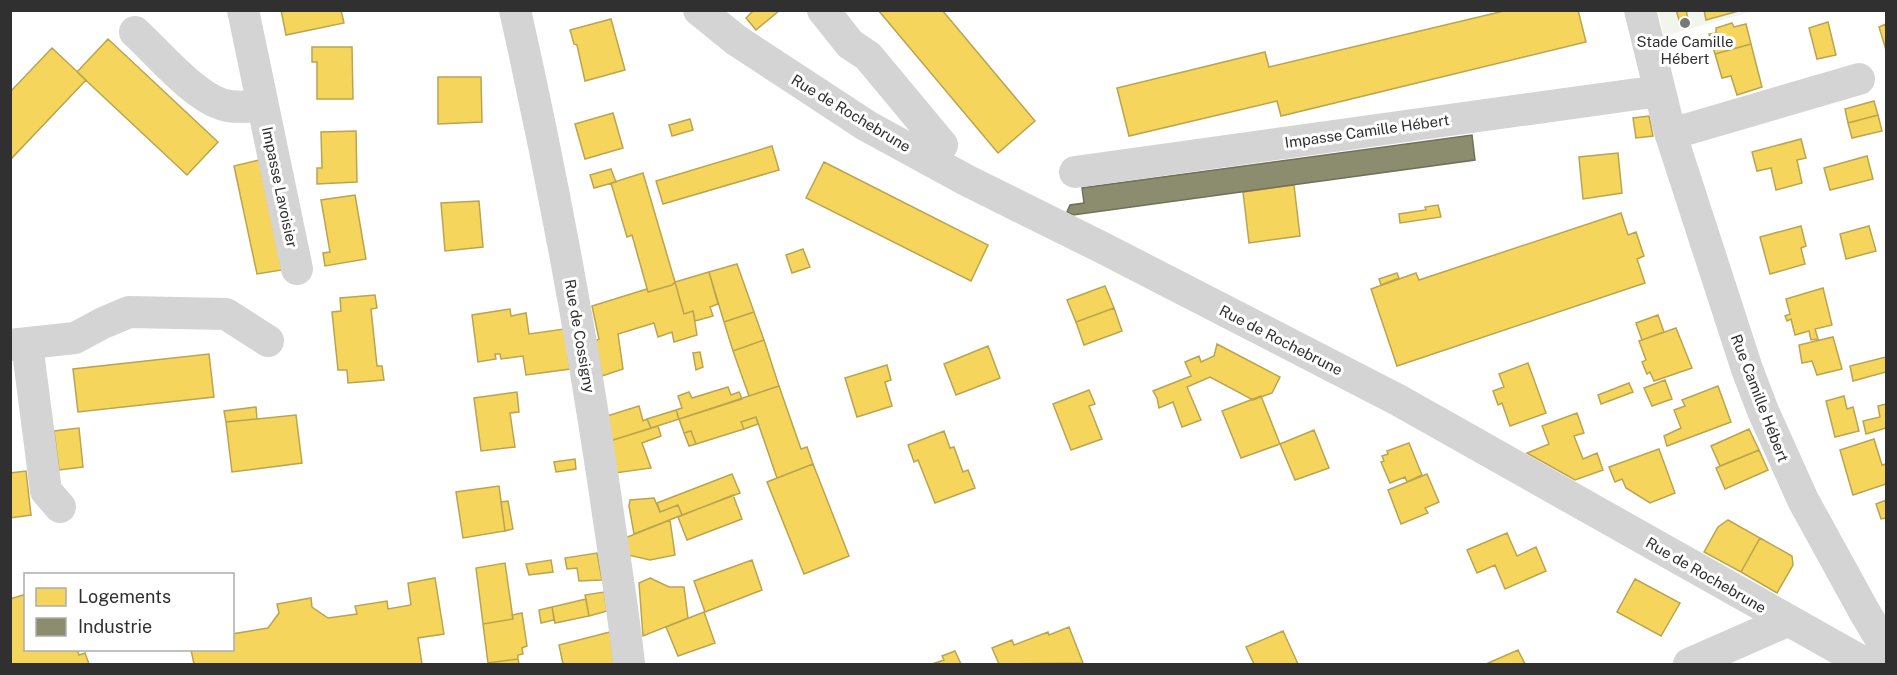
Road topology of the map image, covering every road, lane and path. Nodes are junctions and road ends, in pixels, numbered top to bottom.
1 (243, 10) edge
2 (515, 10) edge
3 (699, 10) edge
4 (823, 10) edge
5 (1640, 10) edge
6 (135, 32) dead end
7 (1859, 79) dead end
8 (1659, 91) junction
9 (263, 105) junction
10 (1671, 132) junction
11 (942, 145) dead end
12 (1075, 172) dead end
13 (297, 269) dead end
14 (268, 341) dead end
15 (19, 345) edge
16 (60, 507) dead end
17 (1787, 621) junction
18 (1887, 648) edge
19 (629, 664) edge
20 (1689, 664) edge
21 (1866, 664) edge

1 - 9 street, Impasse Lavoisier
2 - 19 street, Rue de Cossigny
3 - 17 street, Rue de Rochebrune
4 - 11 street
5 - 8 street, Rue Camille Hébert
6 - 9 street, Impasse Lavoisier
7 - 10 street
8 - 10 street, Rue Camille Hébert
8 - 12 street, Impasse Camille Hébert
9 - 13 street, Impasse Lavoisier
10 - 18 street, Rue Camille Hébert
14 - 15 street
15 - 16 street
17 - 20 street
17 - 21 street, Rue de Rochebrune

